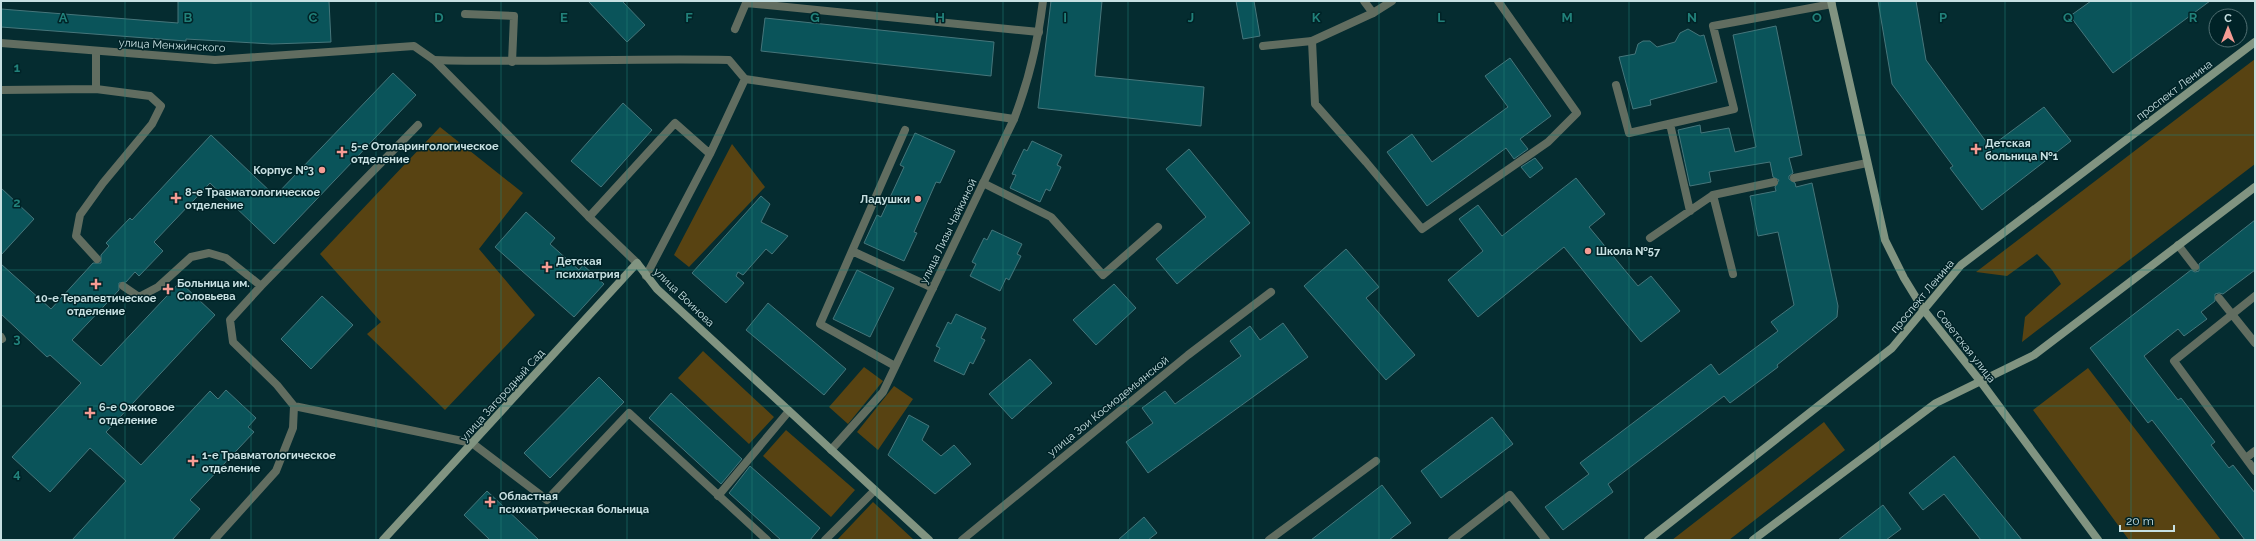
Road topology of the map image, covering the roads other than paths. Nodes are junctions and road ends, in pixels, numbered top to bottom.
1 (1043, 1) edge
2 (1364, 1) edge
3 (1392, 1) edge
4 (1498, 1) edge
5 (1832, 2) edge
6 (1373, 13) junction
7 (465, 14) dead end
8 (735, 29) dead end
9 (1039, 32) junction
10 (1312, 41) junction
11 (2255, 42) edge
12 (1, 43) edge
13 (414, 46) joint
14 (1263, 46) dead end
15 (96, 51) junction
16 (434, 60) junction
17 (512, 62) junction
18 (745, 79) junction
19 (1616, 85) dead end
20 (96, 89) junction
21 (1, 90) edge
22 (1014, 119) junction
23 (1670, 124) junction
24 (418, 125) dead end
25 (905, 130) dead end
26 (710, 154) junction
27 (1867, 163) junction
28 (1794, 178) dead end
29 (1774, 182) dead end
30 (983, 184) junction
31 (2255, 187) edge
32 (1713, 195) junction
33 (1690, 211) junction
34 (589, 218) junction
35 (1158, 227) dead end
36 (1650, 238) dead end
37 (2178, 245) junction
38 (852, 251) junction
39 (97, 259) dead end
40 (637, 263) junction
41 (2195, 267) dead end
42 (1733, 274) dead end
43 (646, 276) junction
44 (123, 286) dead end
45 (261, 286) junction
46 (933, 288) junction
47 (1271, 292) dead end
48 (2255, 296) edge
49 (2219, 298) dead end
50 (1923, 309) junction
51 (2233, 314) junction
52 (2255, 344) edge
53 (895, 366) junction
54 (1981, 382) junction
55 (294, 406) junction
56 (789, 411) junction
57 (472, 443) junction
58 (831, 450) junction
59 (2255, 451) edge
60 (2246, 458) junction
61 (1376, 461) dead end
62 (2255, 471) edge
63 (875, 490) junction
64 (718, 496) junction
65 (214, 540) edge
66 (383, 540) edge
67 (767, 540) edge
68 (825, 540) edge
69 (929, 540) edge
70 (962, 540) edge
71 (1269, 540) edge
72 (1452, 540) edge
73 (1546, 540) edge
74 (1648, 540) edge
75 (1753, 540) edge
76 (2098, 540) edge

1 - 9 street, улица Лизы Чайкиной
2 - 6 street
3 - 6 street
4 - 10 street
5 - 23 street
5 - 27 main road, Советская улица
6 - 10 street
7 - 17 street
8 - 9 street
9 - 22 street, улица Лизы Чайкиной
10 - 14 street
11 - 50 main road, проспект Ленина
12 - 15 street, улица Менжинского
13 - 15 street, улица Менжинского
13 - 16 street, улица Воинова
15 - 20 street
16 - 17 street
16 - 34 street, улица Воинова
17 - 18 street
18 - 22 street
18 - 26 street
19 - 23 street
20 - 21 street
20 - 39 street
22 - 30 street, улица Лизы Чайкиной
23 - 33 street
24 - 45 street
25 - 38 street
26 - 34 street
26 - 43 street
27 - 28 street
27 - 50 main road, Советская улица
29 - 32 street
30 - 35 street
30 - 46 street, улица Лизы Чайкиной
31 - 37 main road
32 - 33 street
32 - 42 street
33 - 36 street
34 - 40 street, улица Воинова
37 - 41 street
37 - 54 main road
38 - 46 street
38 - 53 street
40 - 43 main road, улица Воинова
40 - 57 main road, улица Загородный Сад
43 - 56 main road, улица Воинова
44 - 45 street
45 - 55 street
46 - 53 street, улица Лизы Чайкиной
47 - 70 street, улица Зои Космодемьянской
48 - 51 street
49 - 51 street
50 - 54 main road, Советская улица
50 - 74 main road, проспект Ленина
51 - 52 street
51 - 60 street
53 - 58 street, улица Лизы Чайкиной
54 - 75 main road
54 - 76 main road, Советская улица
55 - 57 street
55 - 65 street
56 - 58 main road, улица Воинова
56 - 64 street
57 - 64 street
57 - 66 main road, улица Загородный Сад
58 - 63 main road, улица Воинова
59 - 60 street
60 - 62 street
61 - 71 street
63 - 68 street
63 - 69 main road, улица Воинова
64 - 67 street
72 - 73 street

